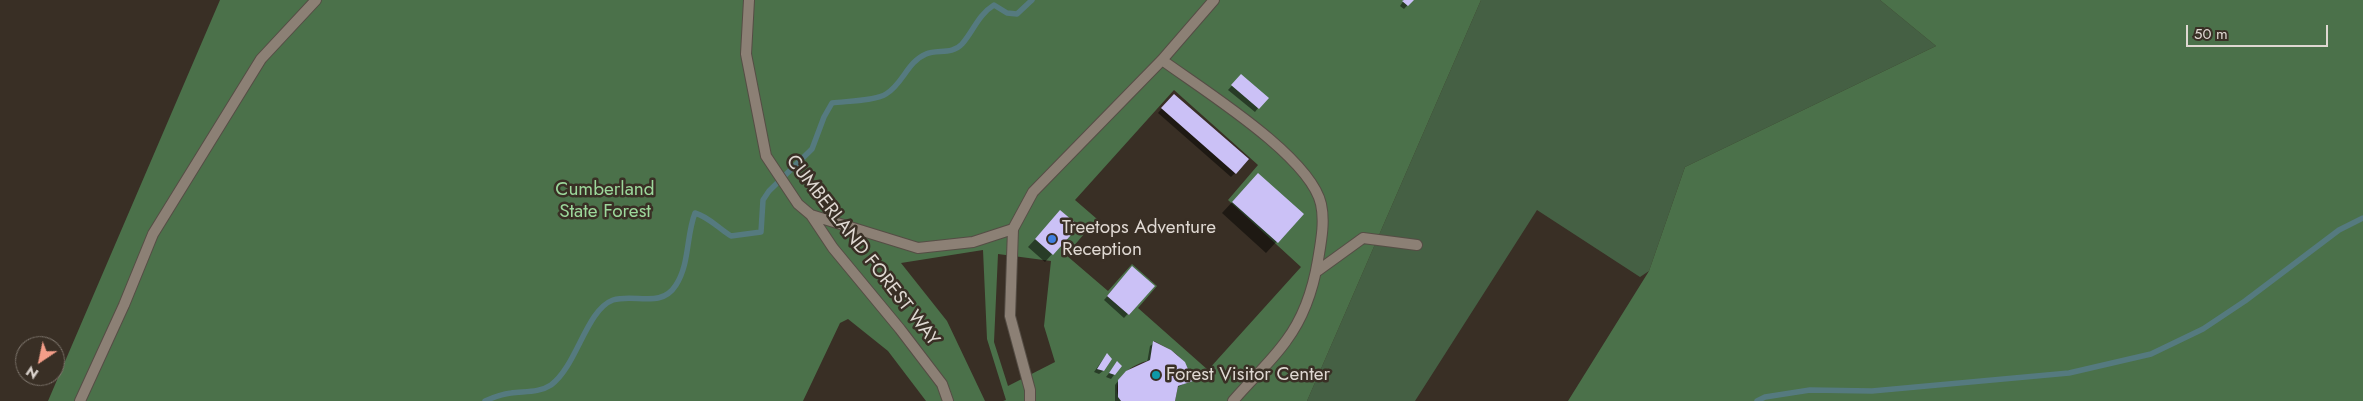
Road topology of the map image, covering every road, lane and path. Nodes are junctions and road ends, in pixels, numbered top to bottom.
1 (316, 0) edge
2 (749, 0) edge
3 (1214, 0) edge
4 (1162, 60) junction
5 (811, 215) junction
6 (1013, 229) junction
7 (1416, 245) dead end
8 (1316, 272) junction
9 (80, 401) edge
10 (948, 401) edge
11 (1030, 401) edge
12 (1233, 401) edge

1 - 9 lane
2 - 5 lane, CUMBERLAND FOREST WAY
3 - 4 lane
4 - 6 lane
4 - 8 lane
5 - 6 lane
5 - 10 lane, CUMBERLAND FOREST WAY
6 - 11 lane
7 - 8 lane
8 - 12 lane

